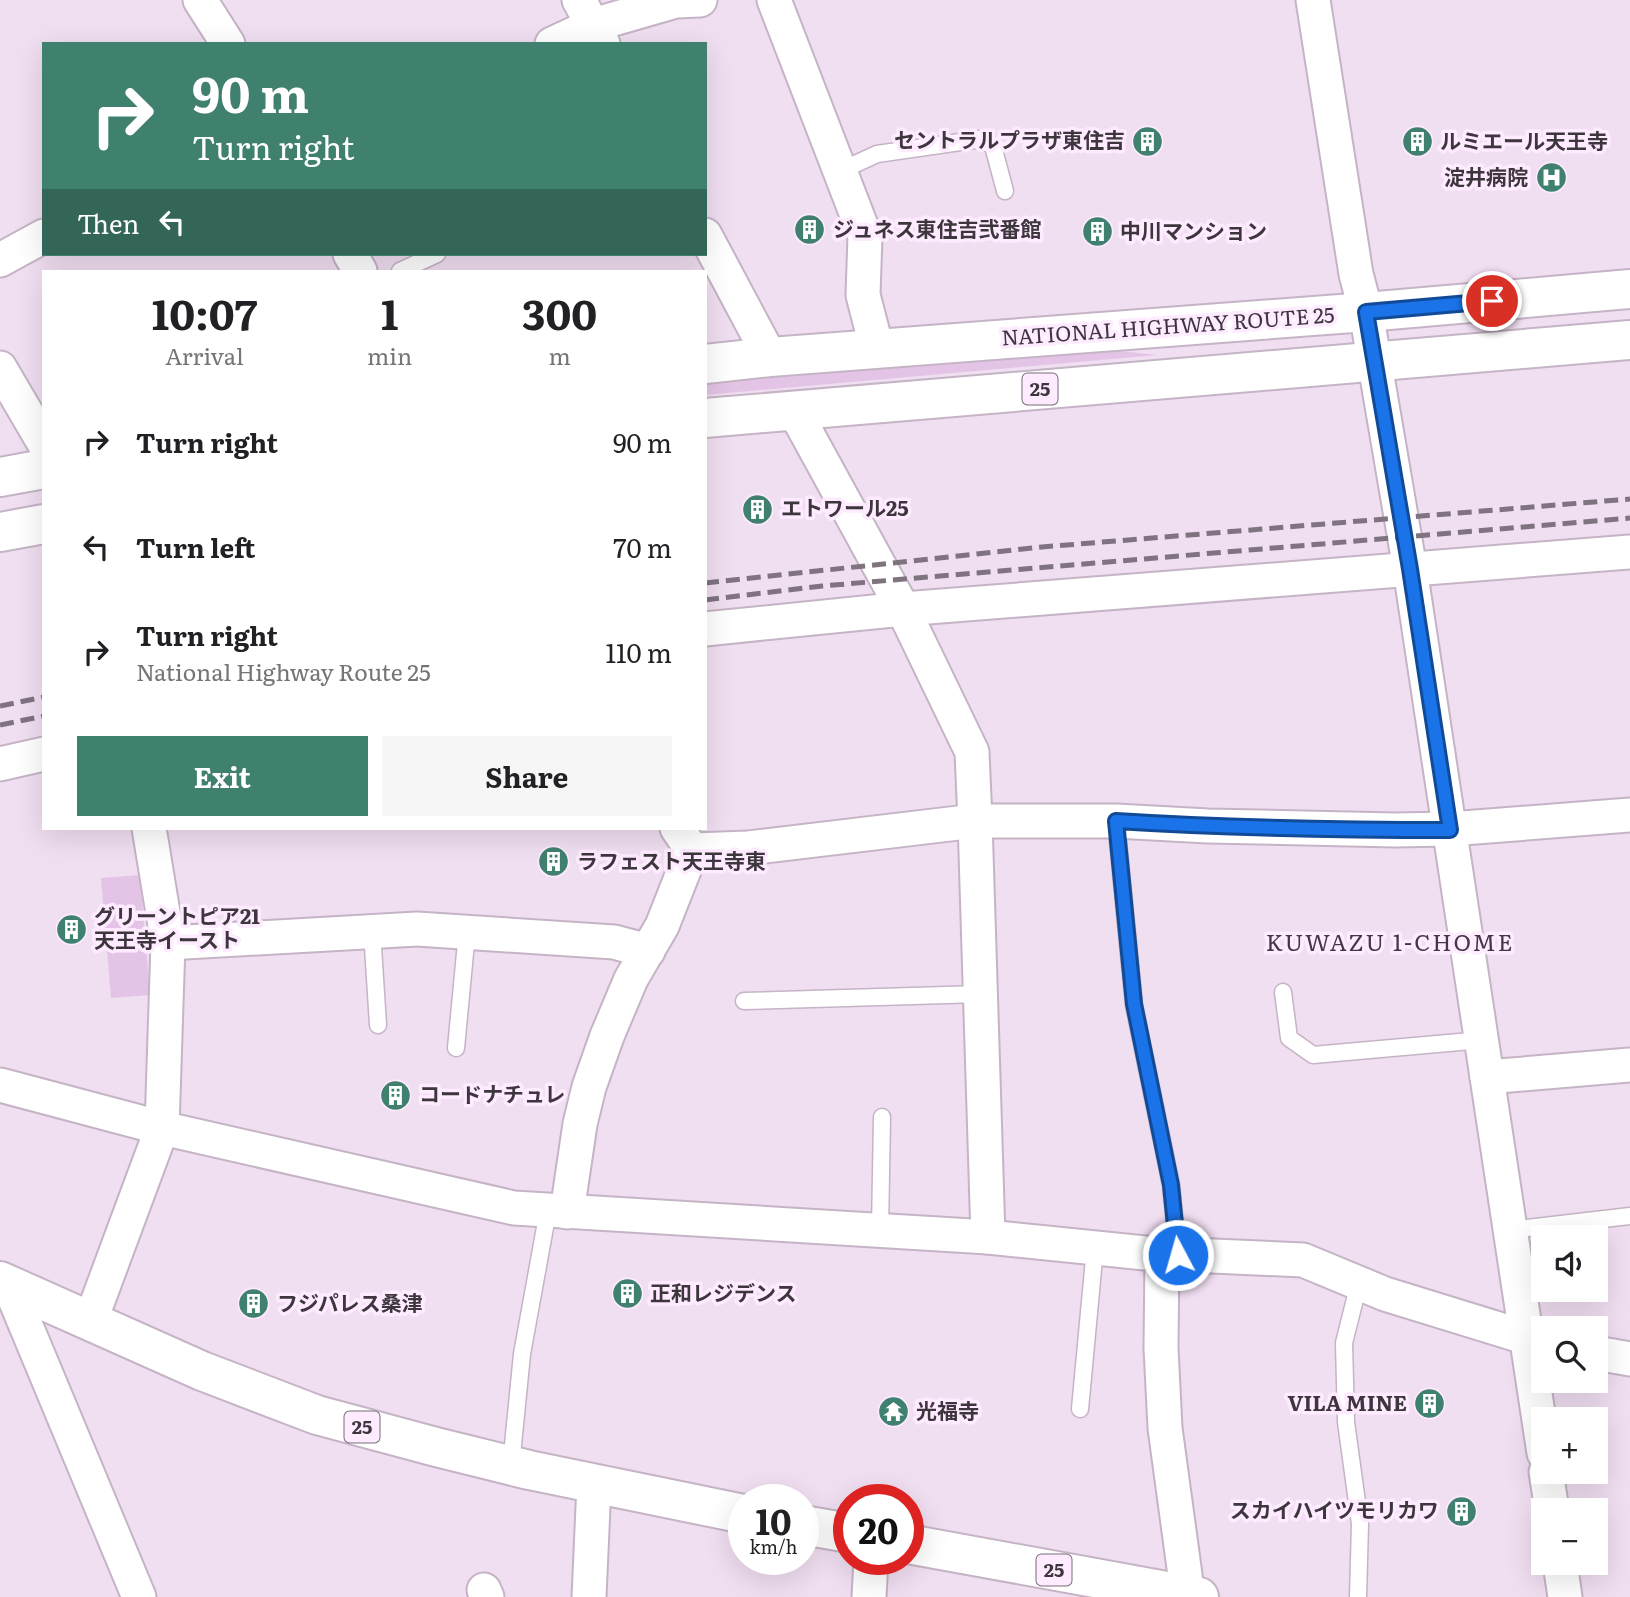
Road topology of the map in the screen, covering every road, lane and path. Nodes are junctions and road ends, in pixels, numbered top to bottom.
1 (200, 0) edge
2 (700, 0) edge
3 (774, 0) edge
4 (1313, 0) edge
5 (592, 23) edge
6 (227, 42) edge
7 (556, 42) edge
8 (839, 171) junction
9 (1005, 191) dead end
10 (42, 237) edge
11 (707, 239) edge
12 (433, 256) edge
13 (0, 260) edge
14 (402, 270) edge
15 (1630, 289) edge
16 (1366, 312) junction
17 (1630, 340) edge
18 (877, 349) junction
19 (770, 357) junction
20 (1375, 361) junction
21 (707, 364) edge
22 (0, 368) edge
23 (794, 410) junction
24 (707, 418) edge
25 (42, 440) edge
26 (42, 469) edge
27 (0, 477) edge
28 (42, 524) edge
29 (0, 532) edge
30 (1630, 552) edge
31 (1410, 569) junction
32 (903, 610) junction
33 (707, 629) edge
34 (42, 754) edge
35 (0, 764) edge
36 (1630, 815) edge
37 (975, 821) junction
38 (1116, 821) junction
39 (149, 830) edge
40 (1450, 830) junction
41 (685, 839) edge
42 (372, 931) junction
43 (467, 932) junction
44 (167, 943) junction
45 (648, 951) junction
46 (1283, 992) dead end
47 (980, 994) junction
48 (744, 1001) dead end
49 (378, 1025) dead end
50 (1482, 1040) junction
51 (456, 1048) dead end
52 (1630, 1065) edge
53 (1487, 1077) junction
54 (0, 1085) edge
55 (882, 1117) dead end
56 (162, 1128) junction
57 (558, 1211) junction
58 (1630, 1216) edge
59 (880, 1230) junction
60 (1510, 1230) junction
61 (988, 1237) junction
62 (1095, 1248) junction
63 (1170, 1254) junction
64 (5, 1283) edge
65 (1359, 1283) junction
66 (90, 1322) junction
67 (1531, 1322) edge
68 (1531, 1339) edge
69 (1608, 1355) edge
70 (1630, 1359) edge
71 (1080, 1409) dead end
72 (511, 1465) junction
73 (594, 1484) junction
74 (728, 1511) edge
75 (924, 1547) edge
76 (870, 1575) edge
77 (1562, 1575) edge
78 (1192, 1596) edge
79 (139, 1597) edge
80 (589, 1597) edge
81 (869, 1597) edge
82 (1358, 1597) edge
83 (1565, 1597) edge

1 - 6 street
2 - 5 street
3 - 8 street
4 - 16 street
5 - 7 street
8 - 9 lane
8 - 18 street
10 - 13 street
11 - 19 street
12 - 14 lane
15 - 16 highway, NATIONAL HIGHWAY ROUTE 25
16 - 18 highway, NATIONAL HIGHWAY ROUTE 25
16 - 20 street
17 - 20 highway, 25
18 - 19 highway, NATIONAL HIGHWAY ROUTE 25
19 - 21 highway, NATIONAL HIGHWAY ROUTE 25
20 - 23 highway, 25
20 - 31 street
22 - 25 street
23 - 24 highway, 25
23 - 32 street
26 - 27 highway
28 - 29 highway
30 - 31 street
31 - 32 street
31 - 40 street
32 - 33 street
32 - 37 street
34 - 35 street
36 - 40 street
37 - 38 street
37 - 41 street
37 - 47 street
38 - 40 street
38 - 63 lane
39 - 44 street
40 - 50 street
41 - 45 street
42 - 43 street
42 - 44 street
42 - 49 lane
43 - 45 street
43 - 51 lane
44 - 56 street
45 - 57 street
46 - 50 lane
47 - 48 lane
47 - 61 street
50 - 53 street
52 - 53 street
53 - 60 street
54 - 56 street
55 - 59 lane
56 - 57 street
56 - 66 street
57 - 59 street
57 - 72 lane
58 - 60 lane
59 - 61 street
60 - 67 street
61 - 62 street
62 - 63 street
62 - 71 lane
63 - 65 street
63 - 78 street
64 - 66 highway, 25
64 - 79 street
65 - 68 street
65 - 82 lane
66 - 72 highway, 25
69 - 70 street
72 - 73 highway, 25
73 - 74 highway, 25
73 - 80 street
75 - 78 highway, 25
76 - 81 street
77 - 83 street

